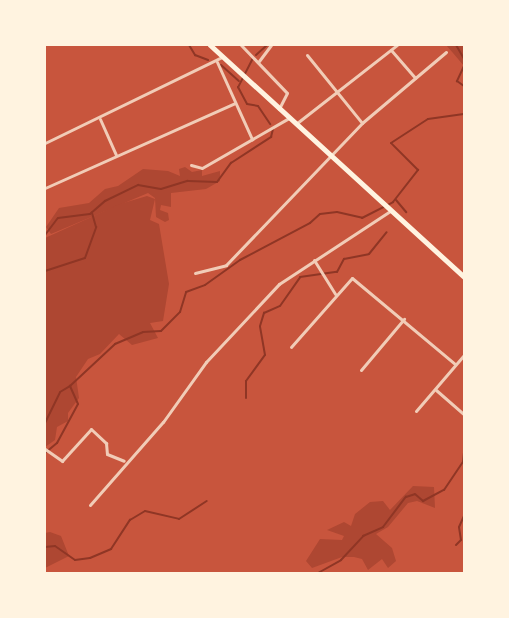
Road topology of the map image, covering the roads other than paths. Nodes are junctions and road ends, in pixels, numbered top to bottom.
1 (210, 45) edge
2 (241, 45) edge
3 (271, 45) edge
4 (397, 45) edge
5 (391, 50) junction
6 (446, 52) dead end
7 (307, 56) dead end
8 (222, 57) junction
9 (259, 61) junction
10 (217, 62) junction
11 (415, 78) junction
12 (336, 92) junction
13 (235, 103) junction
14 (279, 109) junction
15 (289, 118) junction
16 (100, 119) junction
17 (362, 123) junction
18 (296, 124) junction
19 (252, 139) junction
20 (45, 143) edge
21 (330, 154) junction
22 (117, 155) junction
23 (191, 165) dead end
24 (45, 188) edge
25 (391, 210) junction
26 (314, 259) junction
27 (195, 273) dead end
28 (464, 277) edge
29 (335, 294) junction
30 (404, 319) junction
31 (291, 347) dead end
32 (464, 355) edge
33 (455, 364) junction
34 (361, 370) dead end
35 (436, 390) junction
36 (416, 411) dead end
37 (464, 414) edge
38 (45, 449) edge
39 (125, 462) junction
40 (90, 505) dead end

1 - 8 highway
2 - 9 street
3 - 9 street
4 - 5 street
5 - 11 street
5 - 12 street
6 - 11 street
7 - 12 street
8 - 10 street
8 - 14 highway
9 - 14 street
10 - 13 street
10 - 16 street
11 - 17 street
12 - 17 street
12 - 18 street
13 - 19 street
13 - 22 street
14 - 15 highway
15 - 18 highway
15 - 19 street
16 - 20 street
16 - 22 street
17 - 21 street
18 - 21 highway
19 - 23 street
21 - 25 highway
21 - 27 street
22 - 24 street
25 - 26 street
25 - 28 highway
26 - 29 street
26 - 39 street
29 - 30 street
29 - 31 street
30 - 33 street
30 - 34 street
32 - 33 street
33 - 35 street
35 - 36 street
35 - 37 street
38 - 39 street
39 - 40 street

